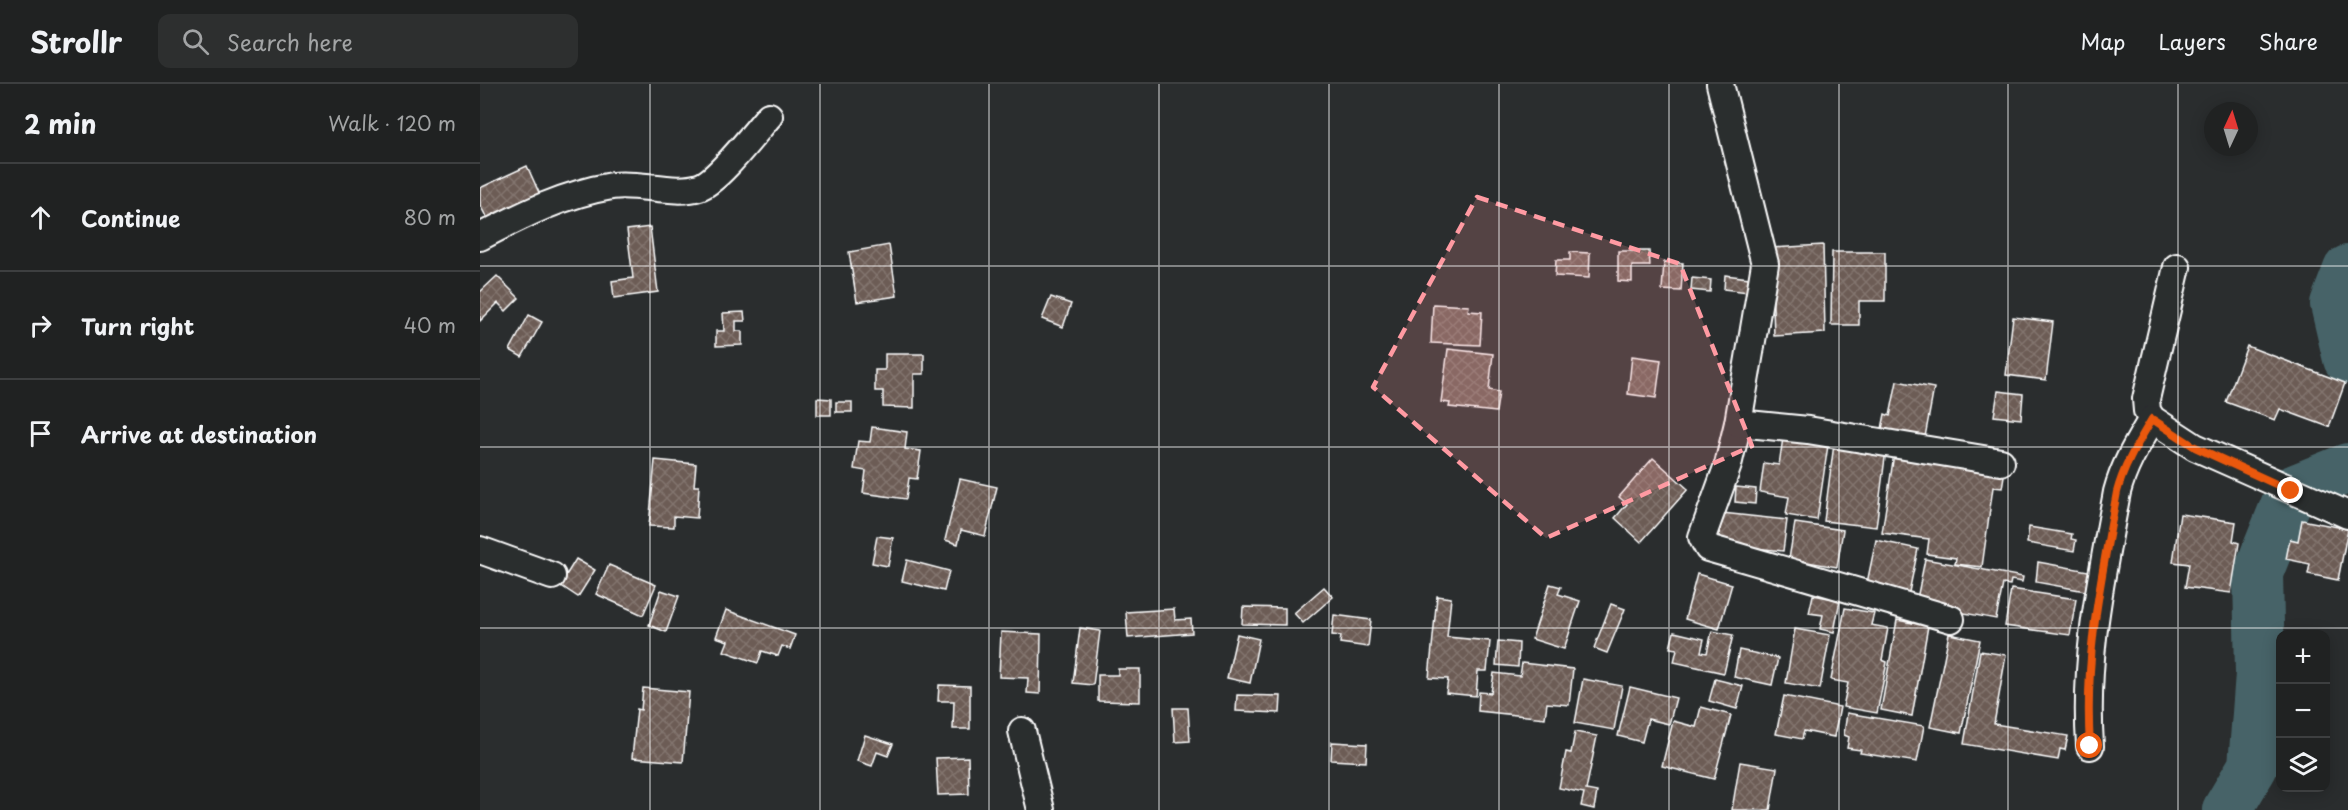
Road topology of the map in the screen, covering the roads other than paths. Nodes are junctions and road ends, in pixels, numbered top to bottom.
1 (1720, 84) edge
2 (769, 116) dead end
3 (480, 237) edge
4 (2177, 267) dead end
5 (2152, 419) junction
6 (1738, 423) junction
7 (2001, 462) dead end
8 (2348, 515) edge
9 (480, 550) edge
10 (552, 576) dead end
11 (1951, 619) dead end
12 (1022, 731) dead end
13 (2090, 746) dead end
14 (1041, 810) edge

1 - 6 street
2 - 3 street
4 - 5 street
5 - 8 street
5 - 13 street
6 - 7 street
6 - 11 street
9 - 10 street
12 - 14 street

